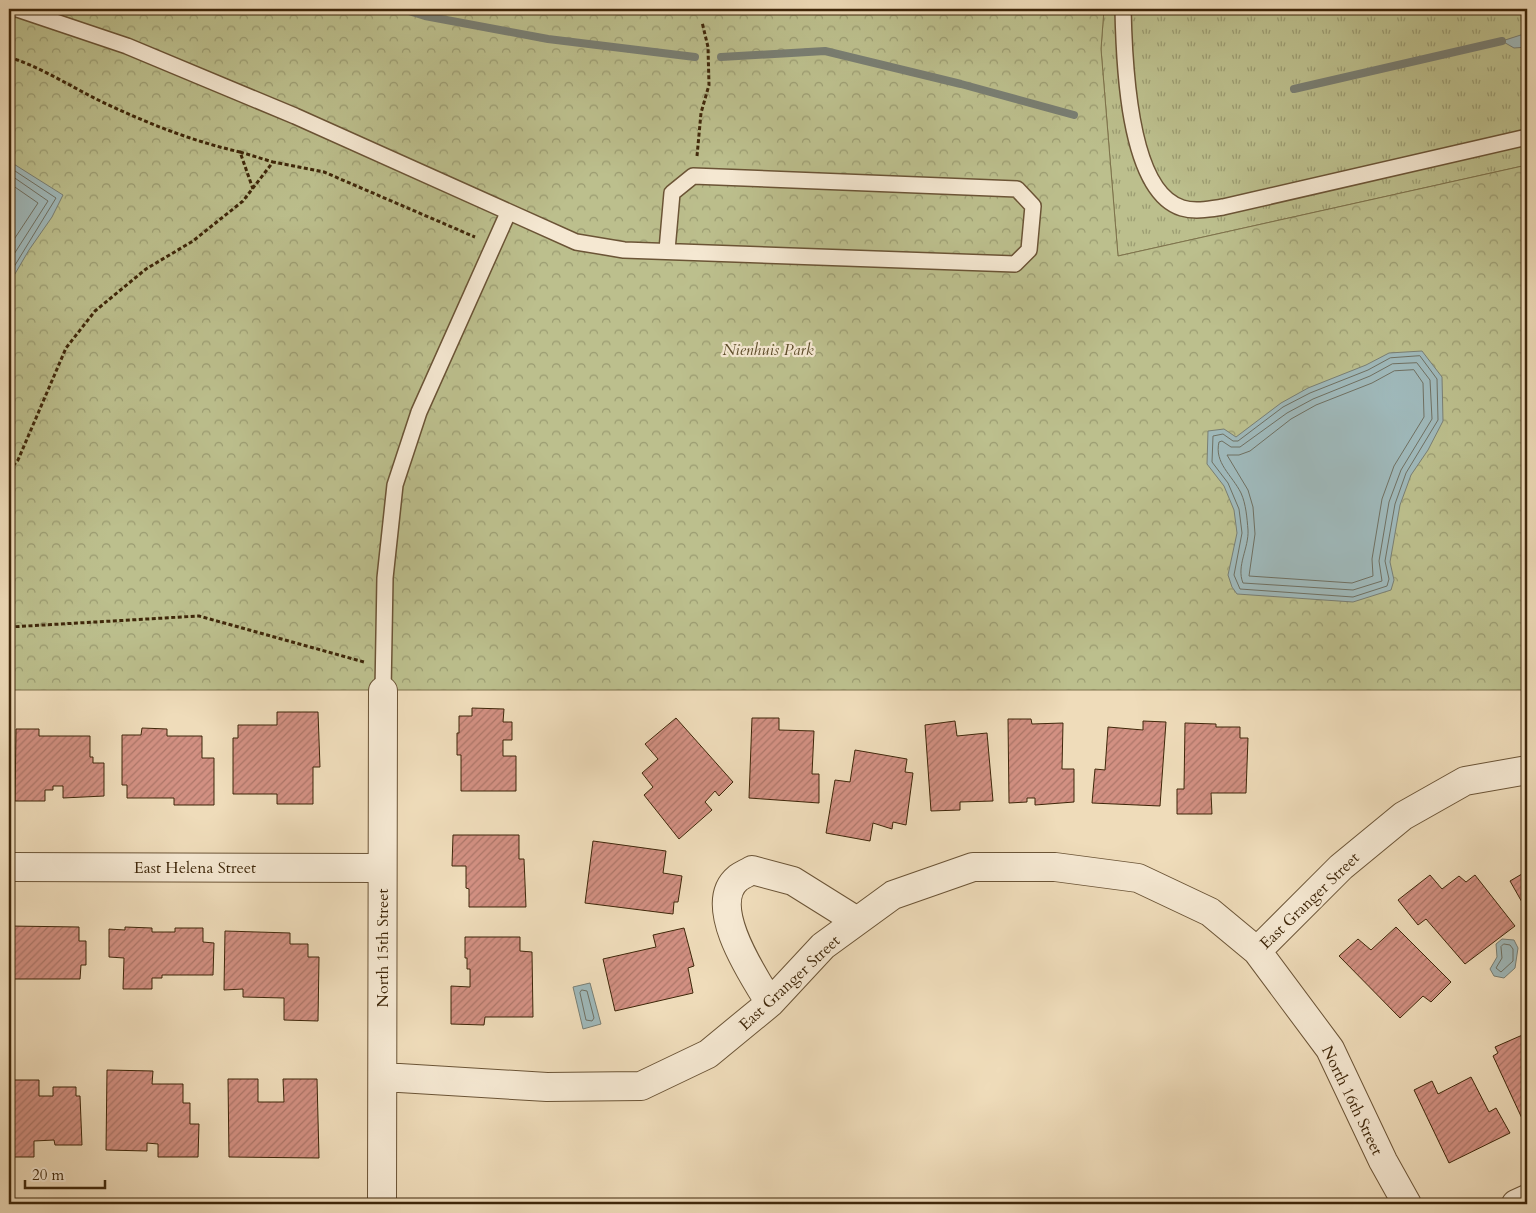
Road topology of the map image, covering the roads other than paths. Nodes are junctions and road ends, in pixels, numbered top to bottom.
1 (17, 9) edge
2 (1123, 9) edge
3 (1527, 137) edge
4 (508, 213) junction
5 (667, 250) junction
6 (383, 679) joint
7 (1527, 770) edge
8 (9, 867) edge
9 (382, 868) junction
10 (857, 921) junction
11 (1258, 951) junction
12 (770, 1003) junction
13 (382, 1077) junction
14 (1527, 1199) edge
15 (382, 1204) edge
16 (1407, 1204) edge
17 (1516, 1204) edge

1 - 4 lane
2 - 3 lane
4 - 5 lane
4 - 6 lane
5 - 5 lane
6 - 9 street, North 15th Street
7 - 11 street, East Granger Street
8 - 9 street, East Helena Street
9 - 13 street, North 15th Street
10 - 11 street, East Granger Street
10 - 12 street, East Granger Street
10 - 12 street
11 - 16 street, North 16th Street
12 - 13 street, East Granger Street
13 - 15 street, North 15th Street
14 - 17 street

